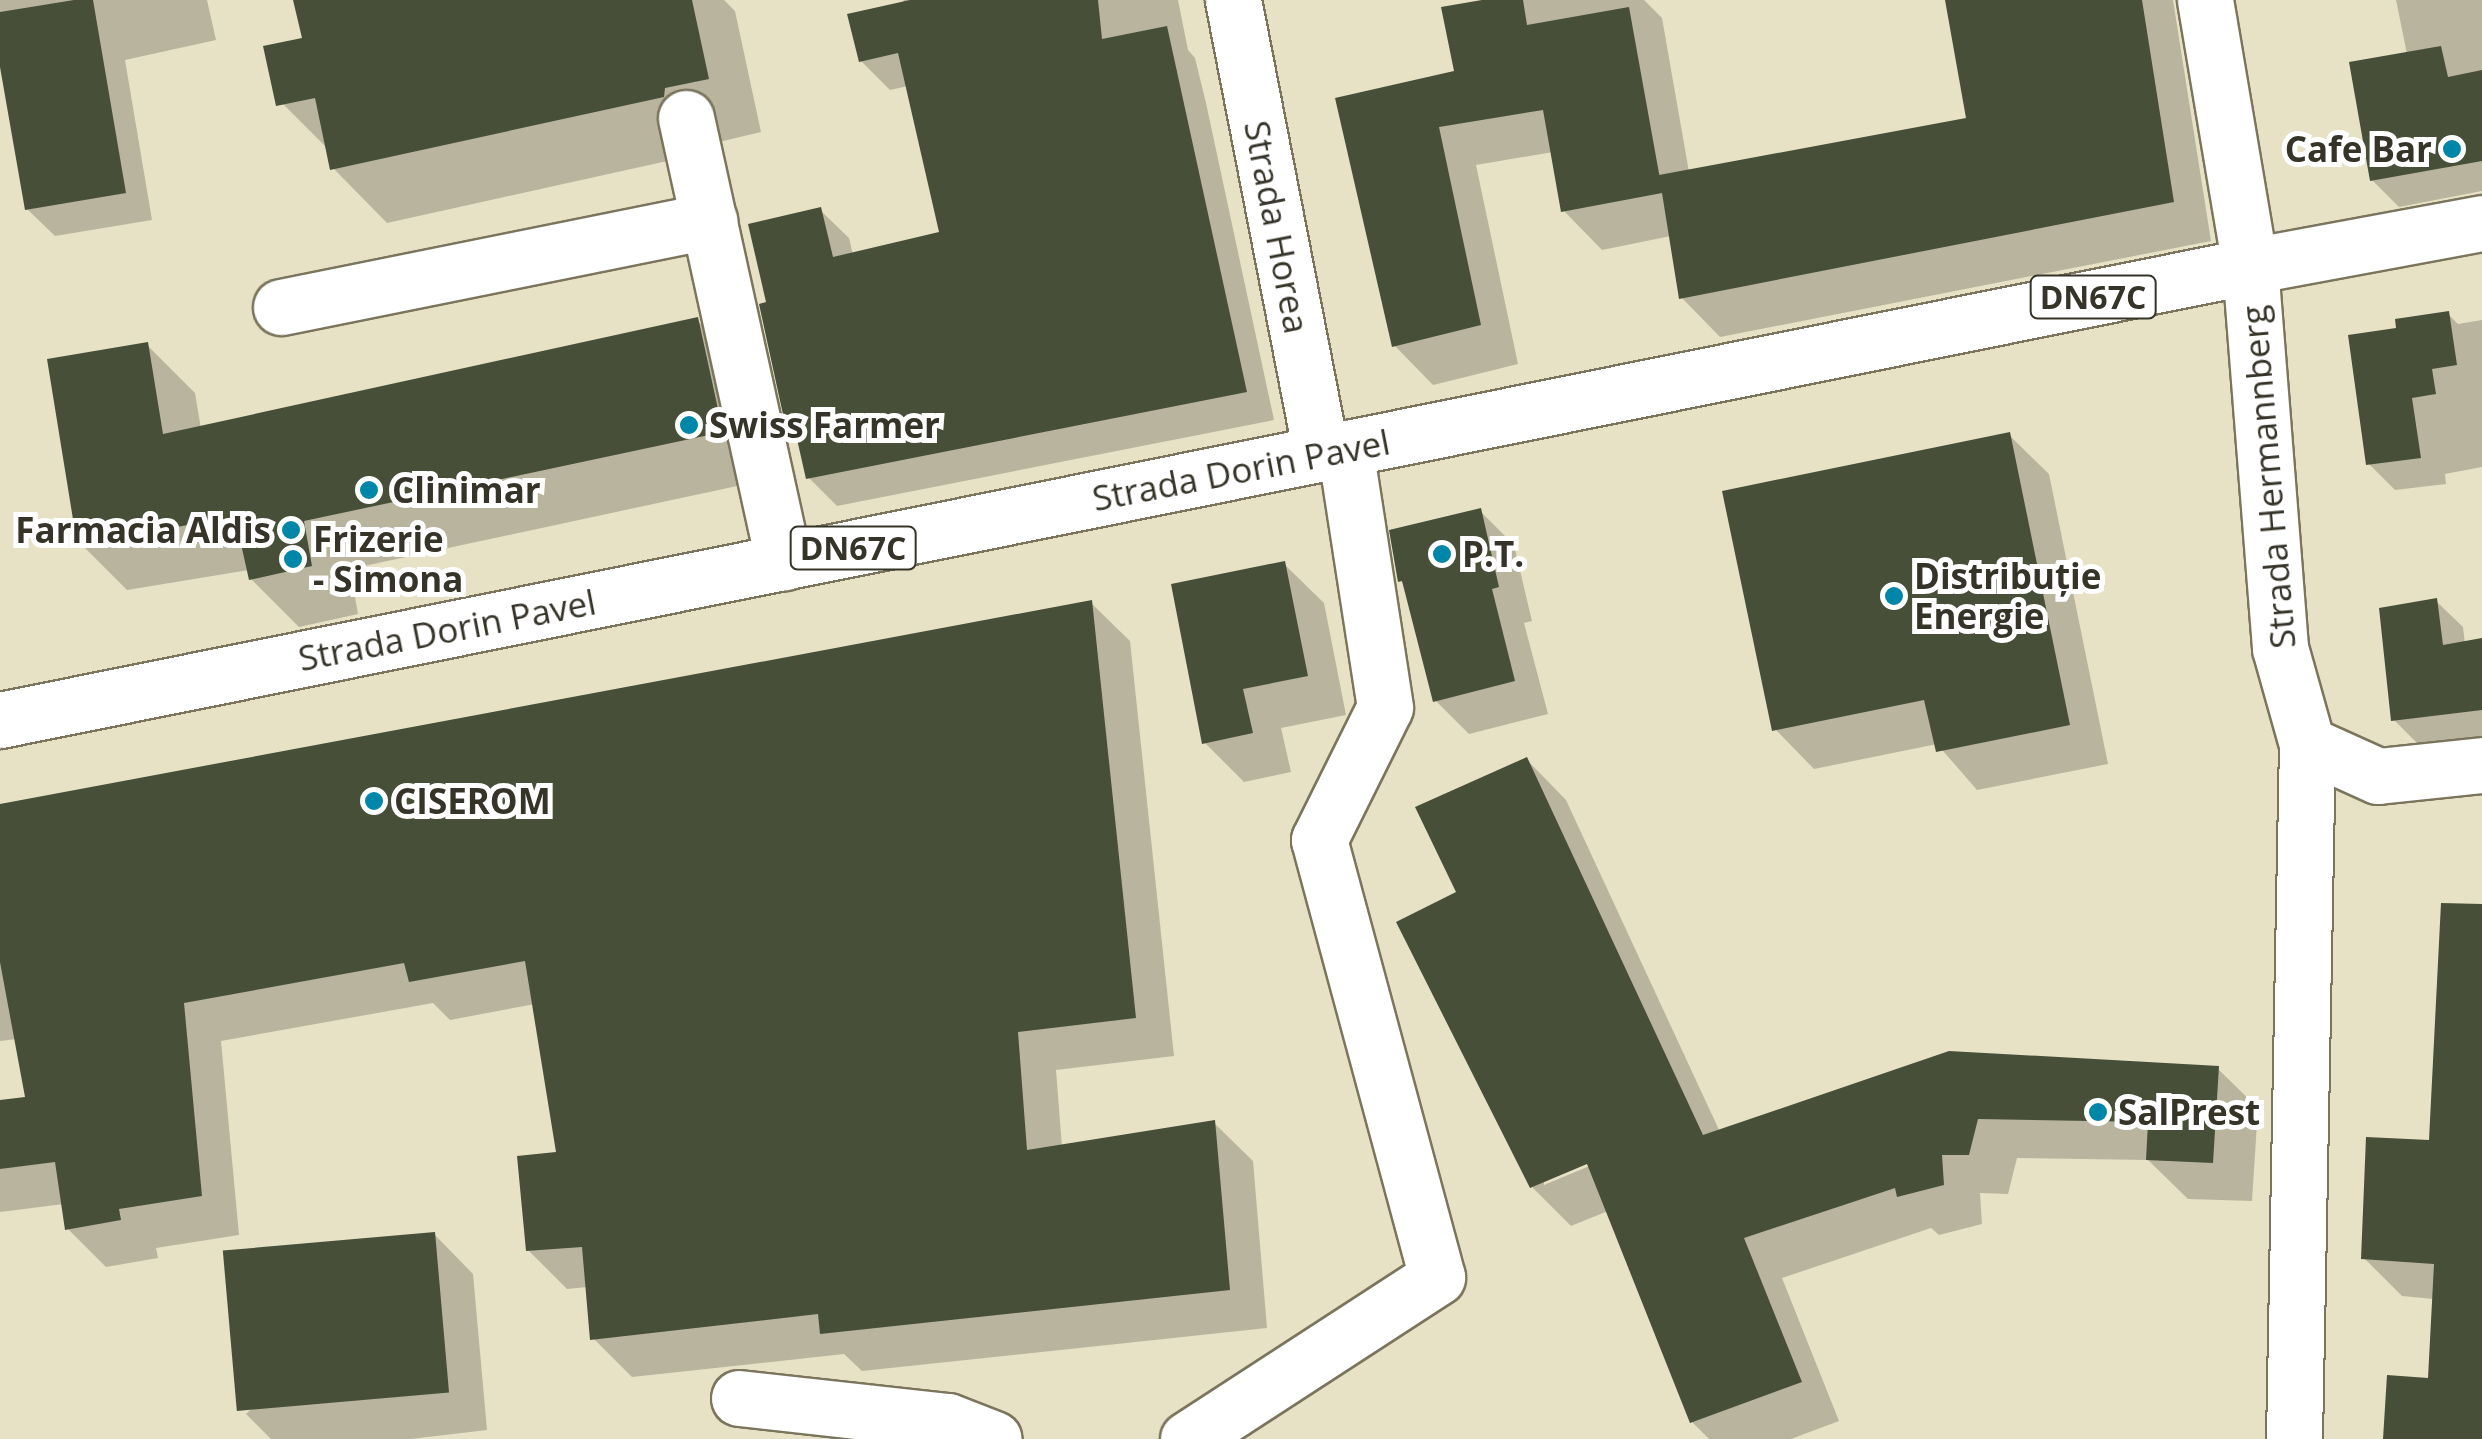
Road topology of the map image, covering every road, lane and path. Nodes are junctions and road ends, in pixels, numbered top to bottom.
1 (1233, 0) edge
2 (2205, 0) edge
3 (686, 118) dead end
4 (709, 221) junction
5 (2482, 224) edge
6 (2250, 266) junction
7 (281, 307) dead end
8 (1333, 451) junction
9 (784, 562) junction
10 (0, 720) edge
11 (2307, 744) junction
12 (2482, 765) edge
13 (740, 1398) dead end
14 (994, 1439) edge
15 (1188, 1439) edge
16 (2294, 1439) edge

1 - 8 main road, Strada Horea
2 - 6 main road, Strada Hermannberg
3 - 4 main road
4 - 7 main road
4 - 9 main road
5 - 6 main road, Strada Dorin Pavel / DN67C
6 - 8 main road, Strada Dorin Pavel / DN67C
6 - 11 main road, Strada Hermannberg
8 - 9 main road, Strada Dorin Pavel / DN67C
8 - 15 main road, Strada Horea
9 - 10 main road, Strada Dorin Pavel / DN67C
11 - 12 main road
11 - 16 main road, Strada Hermannberg
13 - 14 main road

